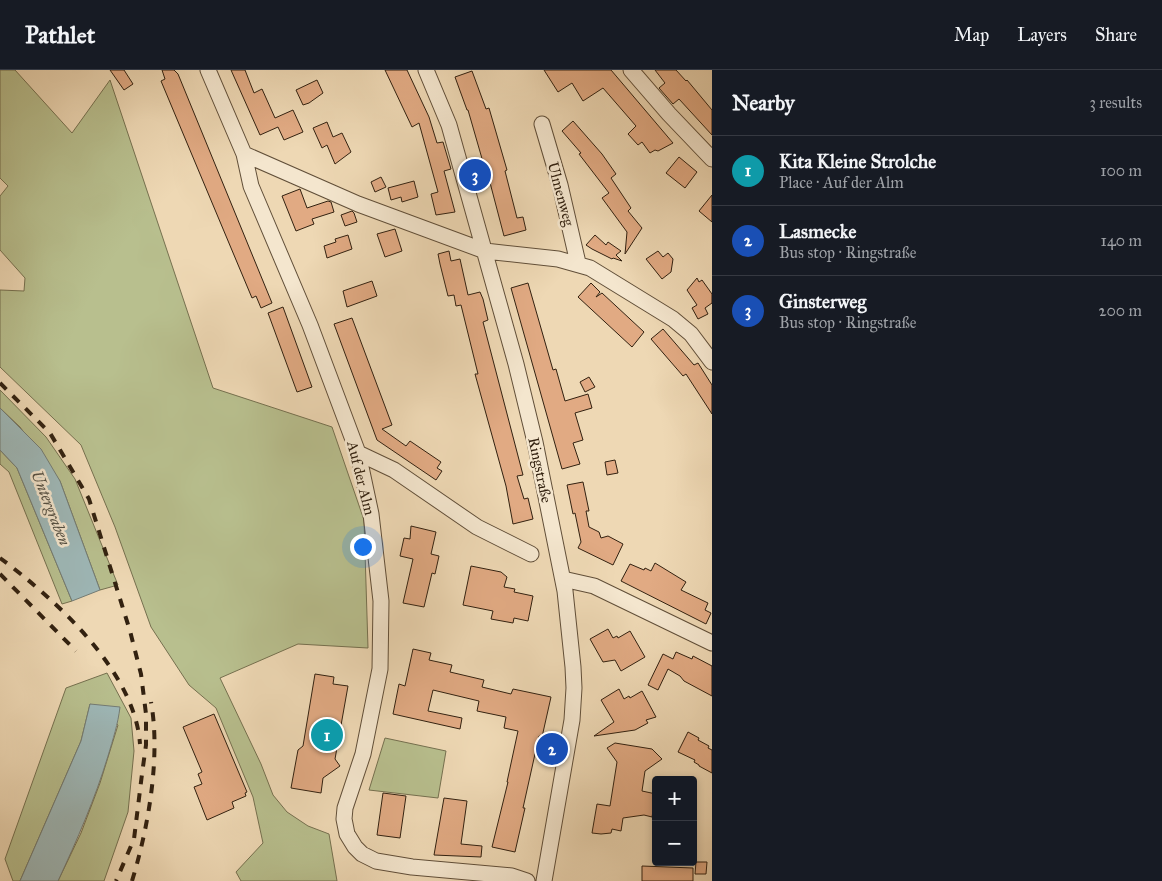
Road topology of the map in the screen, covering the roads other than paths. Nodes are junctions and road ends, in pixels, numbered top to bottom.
1 (208, 70) edge
2 (426, 70) edge
3 (631, 70) edge
4 (542, 124) dead end
5 (244, 154) junction
6 (712, 159) edge
7 (485, 251) junction
8 (578, 263) junction
9 (712, 362) edge
10 (358, 453) junction
11 (531, 554) dead end
12 (563, 579) junction
13 (712, 643) edge
14 (527, 881) edge
15 (544, 881) edge

1 - 5 street, Auf der Alm
2 - 7 street, Ringstraße
3 - 6 street
4 - 8 street, Ulmenweg
5 - 7 street
5 - 10 street, Auf der Alm
7 - 8 street
7 - 12 street, Ringstraße
8 - 9 street
10 - 11 street
10 - 14 street, Auf der Alm
12 - 13 street
12 - 15 street, Ringstraße

